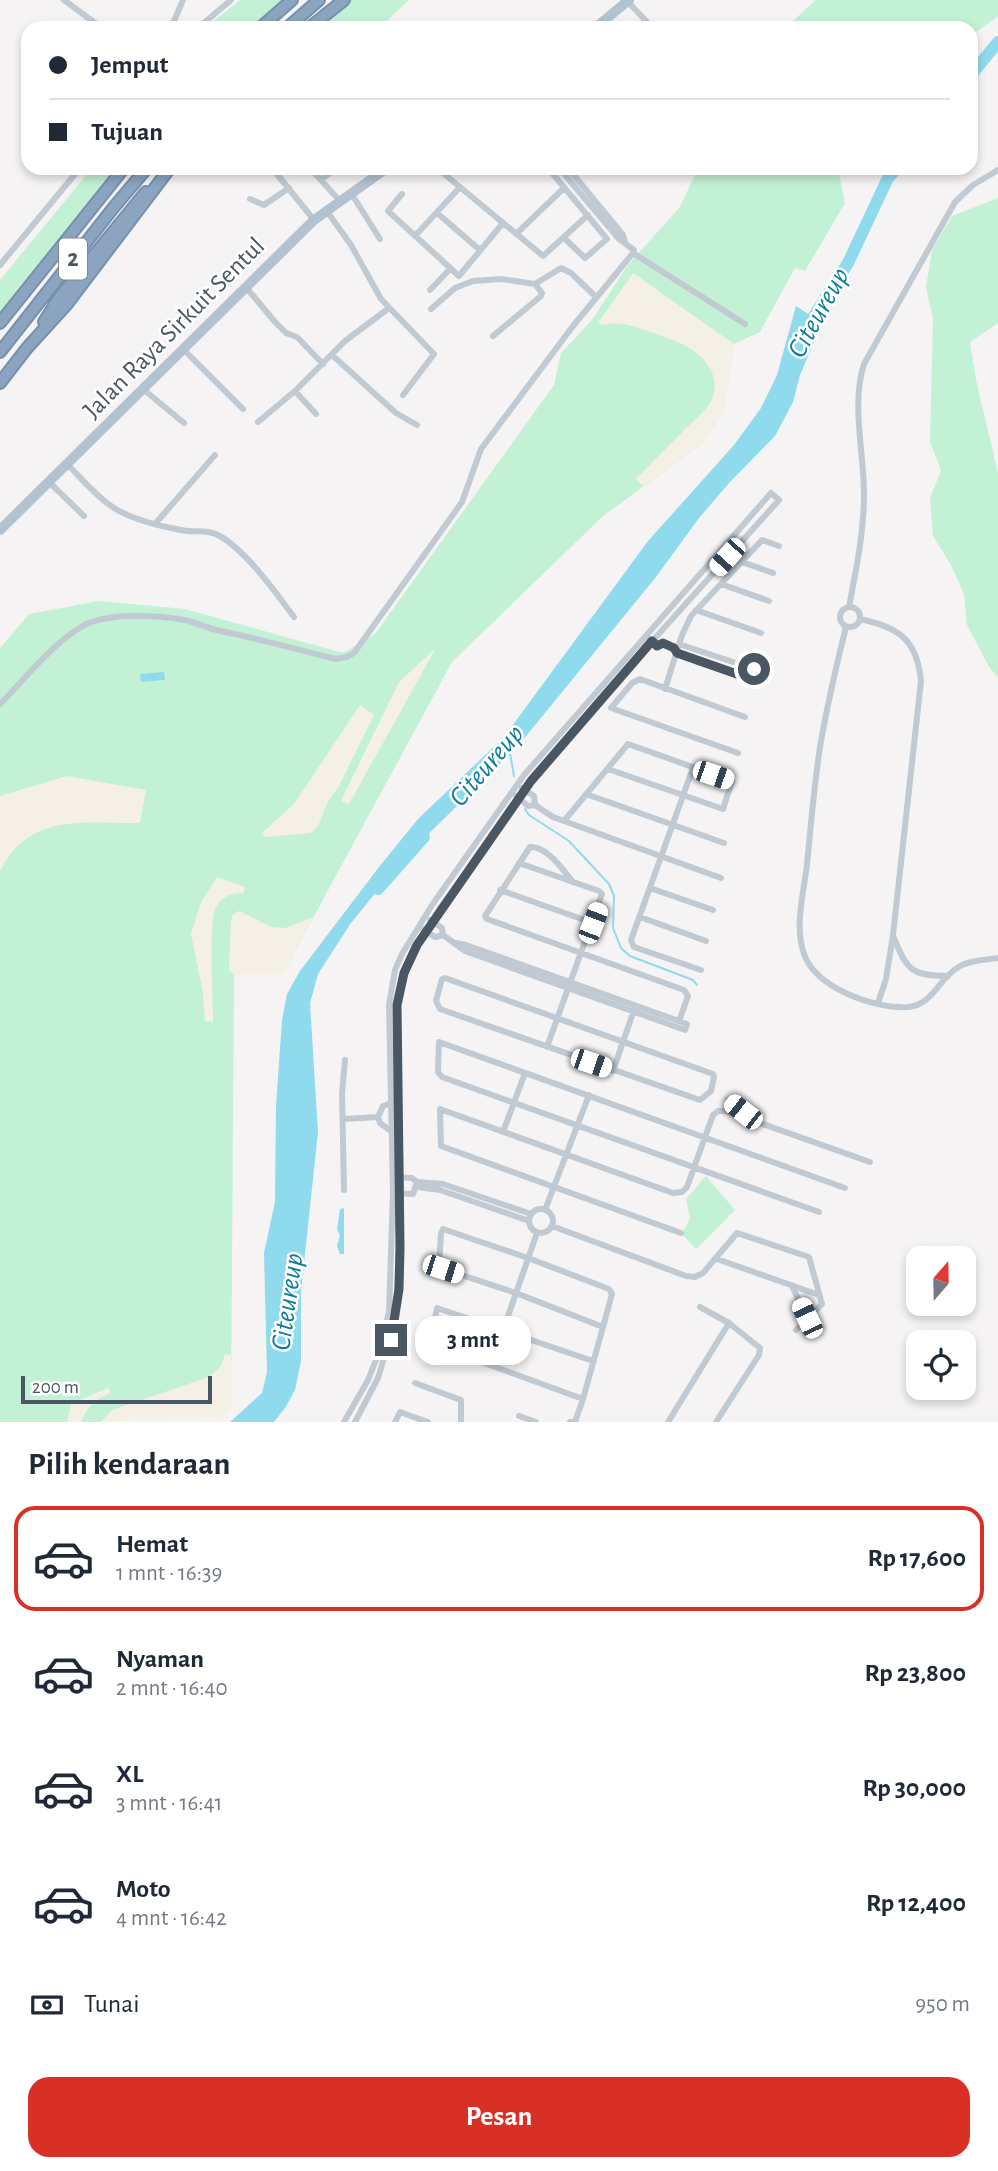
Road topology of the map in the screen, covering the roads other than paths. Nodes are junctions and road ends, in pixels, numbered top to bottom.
1 (64, 0) edge
2 (183, 0) edge
3 (231, 0) edge
4 (292, 0) edge
5 (319, 0) edge
6 (344, 0) edge
7 (629, 1) edge
8 (92, 21) edge
9 (173, 21) edge
10 (206, 21) edge
11 (268, 21) edge
12 (295, 21) edge
13 (318, 21) edge
14 (604, 21) edge
15 (647, 21) edge
16 (998, 170) edge
17 (73, 175) edge
18 (118, 175) edge
19 (141, 175) edge
20 (162, 175) edge
21 (278, 175) edge
22 (316, 175) edge
23 (327, 175) edge
24 (376, 175) edge
25 (446, 175) edge
26 (554, 175) edge
27 (565, 175) edge
28 (574, 175) edge
29 (321, 180) junction
30 (460, 187) junction
31 (289, 188) junction
32 (564, 188) junction
33 (351, 192) junction
34 (402, 194) dead end
35 (250, 199) dead end
36 (339, 200) junction
37 (326, 210) junction
38 (437, 213) junction
39 (588, 215) junction
40 (314, 220) junction
41 (503, 223) junction
42 (516, 234) junction
43 (415, 236) junction
44 (564, 238) junction
45 (380, 239) dead end
46 (625, 242) junction
47 (480, 250) junction
48 (633, 253) junction
49 (0, 265) edge
50 (450, 269) junction
51 (536, 284) junction
52 (245, 286) junction
53 (430, 290) dead end
54 (596, 297) junction
55 (389, 308) junction
56 (431, 309) dead end
57 (0, 323) edge
58 (746, 324) dead end
59 (493, 336) dead end
60 (183, 349) junction
61 (0, 352) edge
62 (331, 355) junction
63 (323, 364) junction
64 (0, 383) edge
65 (143, 389) junction
66 (295, 391) junction
67 (403, 395) dead end
68 (243, 409) dead end
69 (316, 414) dead end
70 (258, 422) dead end
71 (184, 423) dead end
72 (417, 425) dead end
73 (215, 455) dead end
74 (67, 464) junction
75 (48, 481) junction
76 (84, 516) dead end
77 (155, 524) junction
78 (0, 530) edge
79 (779, 546) dead end
80 (742, 562) junction
81 (773, 573) dead end
82 (721, 584) junction
83 (769, 601) dead end
84 (849, 607) junction
85 (696, 610) junction
86 (294, 617) dead end
87 (860, 619) junction
88 (846, 627) junction
89 (653, 628) junction
90 (761, 633) dead end
91 (659, 634) junction
92 (646, 635) junction
93 (652, 641) junction
94 (663, 643) junction
95 (677, 648) junction
96 (665, 689) junction
97 (0, 704) edge
98 (745, 717) dead end
99 (738, 753) dead end
100 (693, 768) junction
101 (608, 769) junction
102 (518, 784) junction
103 (525, 789) junction
104 (511, 793) junction
105 (586, 794) junction
106 (683, 796) junction
107 (518, 798) junction
108 (535, 805) junction
109 (564, 821) junction
110 (673, 825) junction
111 (724, 843) dead end
112 (661, 856) junction
113 (519, 863) junction
114 (721, 878) dead end
115 (573, 882) junction
116 (650, 888) junction
117 (500, 890) junction
118 (713, 910) dead end
119 (425, 916) junction
120 (639, 917) junction
121 (432, 921) junction
122 (593, 923) junction
123 (419, 926) junction
124 (426, 931) junction
125 (443, 935) junction
126 (893, 935) junction
127 (706, 941) dead end
128 (582, 953) junction
129 (998, 958) edge
130 (701, 970) dead end
131 (948, 976) junction
132 (569, 985) junction
133 (878, 1003) junction
134 (634, 1009) junction
135 (558, 1018) junction
136 (623, 1041) junction
137 (547, 1047) junction
138 (345, 1060) dead end
139 (613, 1071) junction
140 (525, 1073) junction
141 (589, 1095) junction
142 (728, 1100) dead end
143 (514, 1102) junction
144 (391, 1103) junction
145 (378, 1117) junction
146 (343, 1119) junction
147 (758, 1123) junction
148 (578, 1125) junction
149 (391, 1131) junction
150 (503, 1132) junction
151 (703, 1138) junction
152 (566, 1155) junction
153 (870, 1162) dead end
154 (693, 1168) junction
155 (393, 1177) junction
156 (401, 1177) junction
157 (417, 1184) junction
158 (554, 1186) junction
159 (845, 1188) dead end
160 (344, 1190) dead end
161 (393, 1192) junction
162 (401, 1193) junction
163 (545, 1210) junction
164 (819, 1212) dead end
165 (530, 1217) junction
166 (552, 1226) junction
167 (537, 1233) junction
168 (681, 1233) dead end
169 (528, 1258) junction
170 (717, 1259) junction
171 (792, 1286) junction
172 (516, 1293) junction
173 (819, 1295) junction
174 (700, 1307) dead end
175 (807, 1318) junction
176 (729, 1323) junction
177 (603, 1327) junction
178 (503, 1330) junction
179 (796, 1330) dead end
180 (593, 1362) junction
181 (491, 1365) junction
182 (415, 1383) dead end
183 (583, 1399) junction
184 (519, 1416) dead end
185 (344, 1422) edge
186 (355, 1422) edge
187 (395, 1422) edge
188 (428, 1422) edge
189 (461, 1422) edge
190 (536, 1422) edge
191 (570, 1422) edge
192 (668, 1422) edge
193 (716, 1422) edge

1 - 8 street
2 - 9 street
3 - 10 street
4 - 11 highway
5 - 12 highway
6 - 13 highway
7 - 14 main road
7 - 15 street
16 - 84 street
17 - 49 street
18 - 57 highway, 2
19 - 61 highway, 2
20 - 64 highway
21 - 31 street
22 - 29 street
23 - 29 street
24 - 33 main road, Jalan Raya Sirkuit Sentul
25 - 30 street
26 - 32 street
27 - 46 street
28 - 46 street
29 - 36 street
30 - 38 street
30 - 41 street
31 - 35 street
31 - 40 street
32 - 39 street
32 - 42 street
33 - 36 main road, Jalan Raya Sirkuit Sentul
33 - 45 street
34 - 43 street
36 - 37 main road, Jalan Raya Sirkuit Sentul
37 - 40 main road, Jalan Raya Sirkuit Sentul
37 - 55 street
38 - 43 street
38 - 47 street
39 - 44 street
39 - 44 street
40 - 52 main road, Jalan Raya Sirkuit Sentul
41 - 42 street
41 - 47 street
42 - 44 street
43 - 50 street
46 - 48 street
47 - 50 street
48 - 54 street
48 - 58 street
50 - 53 street
51 - 54 street
51 - 56 street
51 - 59 street
52 - 60 main road, Jalan Raya Sirkuit Sentul
52 - 63 street
54 - 97 street
55 - 62 street
55 - 67 street
60 - 65 main road, Jalan Raya Sirkuit Sentul
60 - 68 street
62 - 63 street
62 - 72 street
63 - 66 street
65 - 71 street
65 - 74 main road, Jalan Raya Sirkuit Sentul
66 - 69 street
66 - 70 street
73 - 77 street
74 - 75 main road, Jalan Raya Sirkuit Sentul
74 - 77 street
75 - 76 street
75 - 78 main road, Jalan Raya Sirkuit Sentul
77 - 86 street
79 - 80 street
80 - 81 street
80 - 82 street
82 - 83 street
82 - 85 street
84 - 87 street
84 - 88 street
85 - 90 street
85 - 95 street
87 - 88 street
87 - 126 street
88 - 133 street
89 - 91 street
89 - 91 street
89 - 92 street
91 - 93 street
91 - 94 street
92 - 93 street
92 - 102 street
93 - 94 street
93 - 103 street
94 - 95 street
95 - 95 street
95 - 96 street
96 - 98 street
96 - 99 street
100 - 101 street
100 - 106 street
100 - 106 street
101 - 105 street
101 - 106 street
102 - 103 street
102 - 104 street
103 - 107 street
103 - 108 street
104 - 107 street
104 - 119 street
105 - 109 street
105 - 110 street
106 - 110 street
107 - 108 street
107 - 121 street
108 - 109 street
109 - 112 street
110 - 111 street
110 - 112 street
112 - 114 street
112 - 116 street
113 - 115 street
113 - 115 street
113 - 117 street
115 - 122 street
116 - 118 street
116 - 120 street
117 - 122 street
117 - 128 street
119 - 121 street
119 - 123 street
120 - 127 street
120 - 130 street
121 - 124 street
121 - 125 street
122 - 128 street
123 - 124 street
123 - 144 street
124 - 125 street
124 - 156 street
125 - 132 street
126 - 131 street
126 - 133 street
128 - 132 street
128 - 134 street
129 - 131 street
131 - 133 street
132 - 134 street
132 - 135 street
134 - 136 street
135 - 136 street
135 - 137 street
135 - 137 street
136 - 139 street
136 - 139 street
137 - 139 street
138 - 146 street
140 - 141 street
140 - 143 street
140 - 143 street
141 - 148 street
141 - 151 street
142 - 147 street
143 - 148 street
143 - 150 street
144 - 145 street
144 - 149 street
145 - 146 street
145 - 149 street
146 - 160 street
147 - 151 street
147 - 153 street
148 - 152 street
148 - 154 street
149 - 155 street
150 - 152 street
150 - 158 street
151 - 154 street
151 - 159 street
152 - 154 street
152 - 158 street
154 - 164 street
155 - 156 street
155 - 161 street
156 - 157 street
156 - 162 street
157 - 162 street
157 - 165 street
158 - 163 street
158 - 168 street
161 - 162 street
161 - 185 street
162 - 186 street
163 - 165 street
163 - 166 street
165 - 167 street
166 - 167 street
166 - 170 street
167 - 169 street
169 - 172 street
169 - 172 street
169 - 177 street
170 - 171 street
170 - 173 street
171 - 173 street
171 - 175 street
172 - 177 street
172 - 178 street
173 - 175 street
174 - 176 street
175 - 179 street
176 - 192 street
176 - 193 street
177 - 180 street
178 - 180 street
178 - 181 street
178 - 181 street
180 - 183 street
181 - 183 street
182 - 189 street
183 - 191 street
184 - 190 street
187 - 188 street

